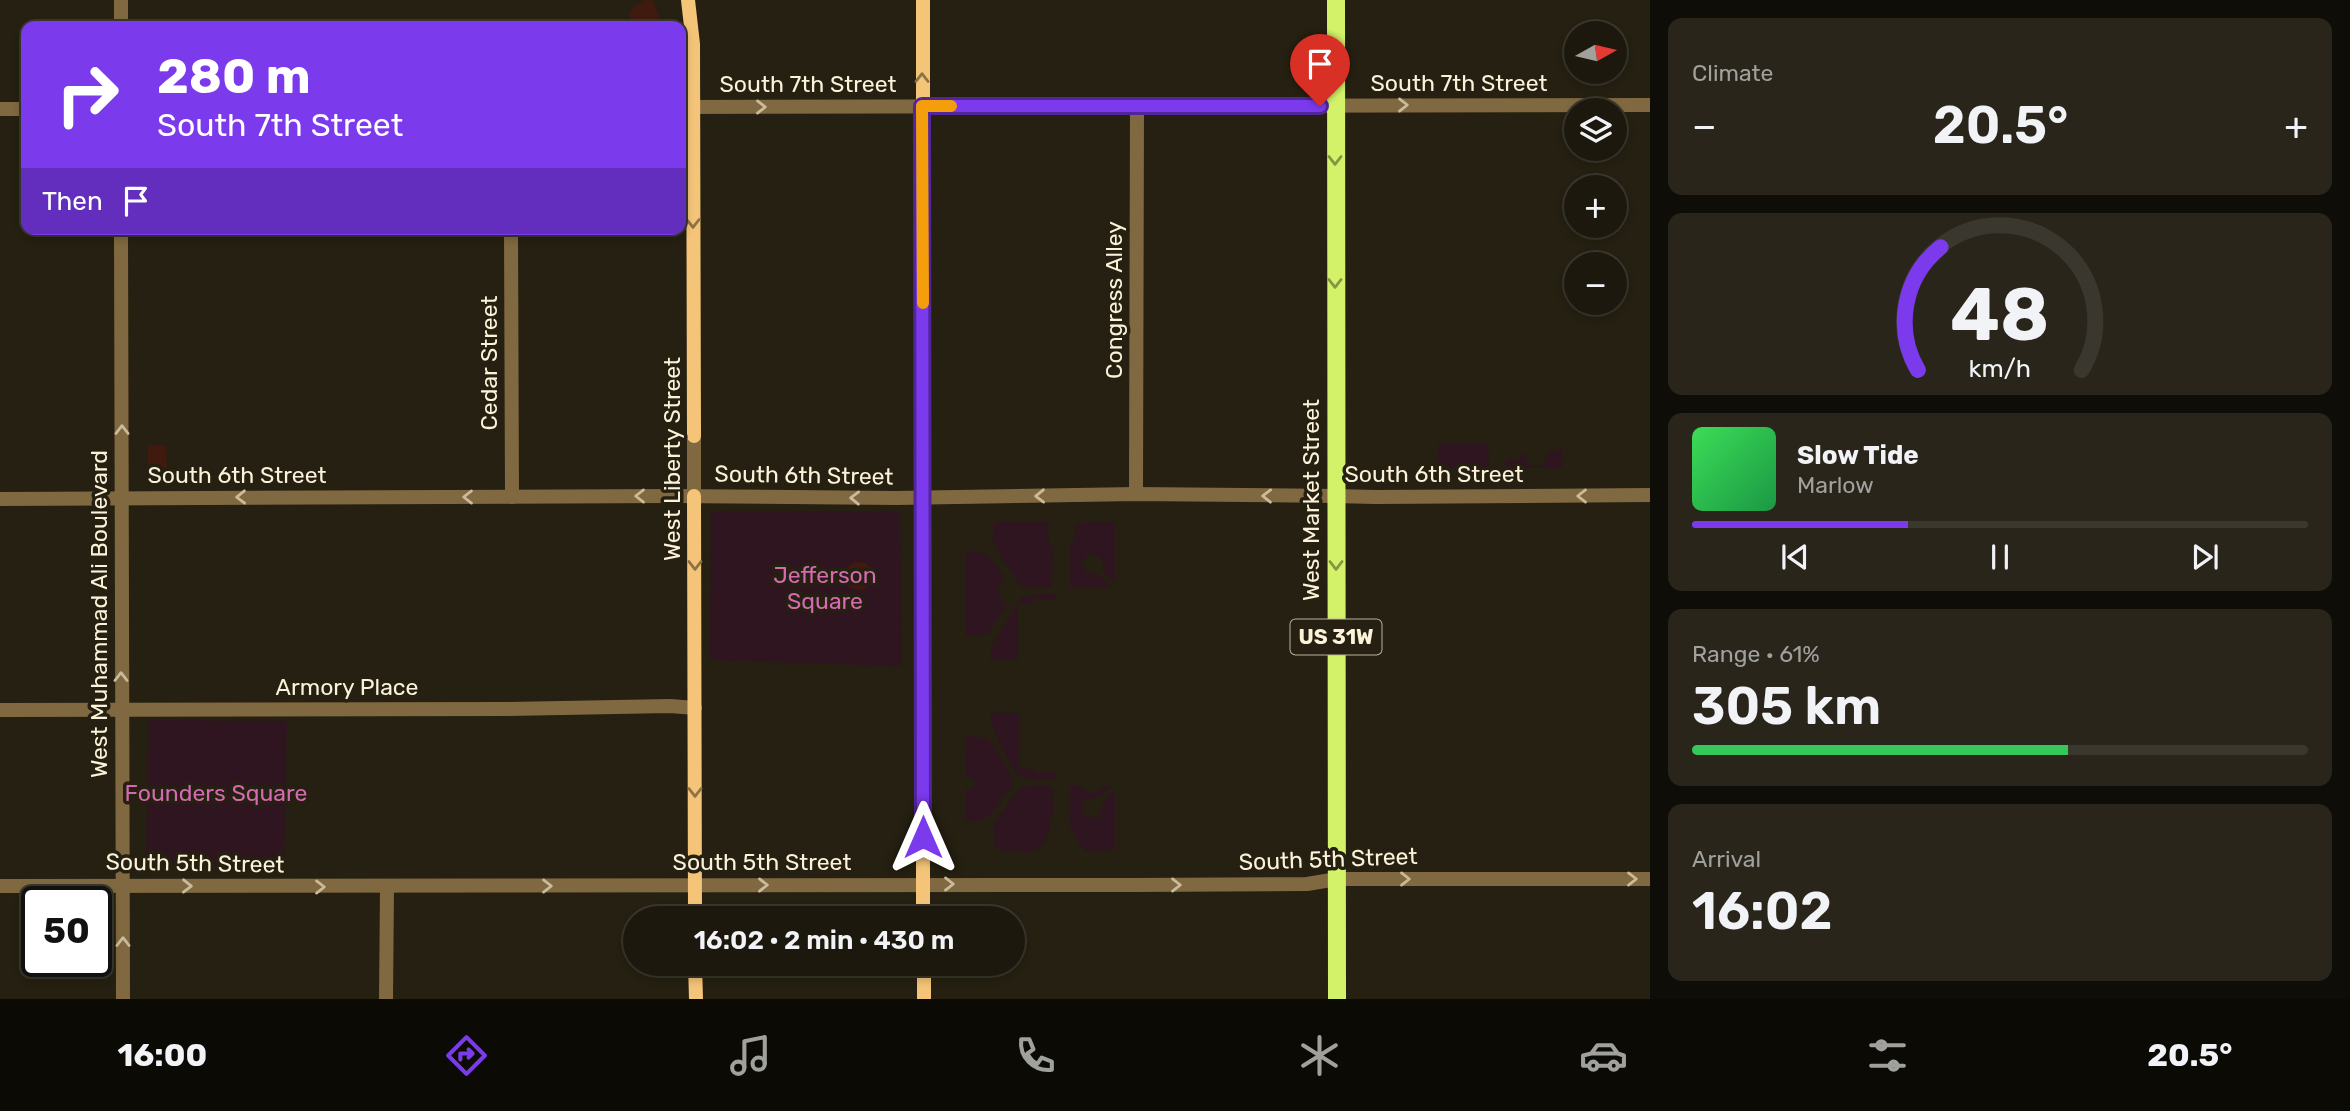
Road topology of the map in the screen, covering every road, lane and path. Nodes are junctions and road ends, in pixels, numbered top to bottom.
1 (121, 0) edge
2 (688, 0) edge
3 (923, 0) edge
4 (1336, 0) edge
5 (121, 21) edge
6 (1650, 105) edge
7 (922, 106) junction
8 (1137, 106) junction
9 (1335, 106) junction
10 (687, 107) edge
11 (0, 109) edge
12 (21, 109) edge
13 (121, 235) edge
14 (511, 235) edge
15 (694, 436) joint
16 (1136, 494) junction
17 (1650, 495) edge
18 (512, 496) junction
19 (694, 496) junction
20 (1335, 496) junction
21 (121, 498) junction
22 (923, 498) junction
23 (0, 499) edge
24 (695, 708) junction
25 (0, 710) edge
26 (121, 711) junction
27 (1337, 879) junction
28 (1650, 879) edge
29 (924, 884) junction
30 (122, 885) junction
31 (695, 885) junction
32 (0, 886) edge
33 (387, 887) junction
34 (695, 906) edge
35 (923, 906) edge
36 (695, 976) edge
37 (924, 976) edge
38 (123, 999) edge
39 (386, 999) edge
40 (696, 999) edge
41 (924, 999) edge
42 (1337, 999) edge

1 - 5 street
2 - 10 main road, West Liberty Street
7 -> 3 main road
4 - 9 main road, West Market Street / US 31W
9 -> 6 street, South 7th Street
7 - 8 street, South 7th Street
10 -> 7 street, South 7th Street
7 - 22 main road
8 - 9 street, South 7th Street
8 - 16 street, Congress Alley
9 -> 20 main road, West Market Street / US 31W
10 -> 15 main road, West Liberty Street
11 - 12 street
21 -> 13 street, West Muhammad Ali Boulevard
14 - 18 street, Cedar Street
15 - 19 street, West Liberty Street
20 -> 16 street, South 6th Street
16 -> 22 street, South 6th Street
17 -> 20 street, South 6th Street
19 -> 18 street, South 6th Street
18 -> 21 street, South 6th Street
22 -> 19 street, South 6th Street
19 -> 24 main road, West Liberty Street
20 -> 27 main road, West Market Street / US 31W
21 - 23 street, South 6th Street
26 -> 21 street, West Muhammad Ali Boulevard
22 - 29 main road
24 - 26 street, Armory Place
24 -> 31 main road, West Liberty Street
25 - 26 street, Armory Place
26 - 30 street, West Muhammad Ali Boulevard
27 -> 28 street, South 5th Street
29 -> 27 street, South 5th Street
27 - 42 main road, West Market Street / US 31W
31 -> 29 street, South 5th Street
29 - 35 main road
30 - 32 street, South 5th Street
30 -> 33 street, South 5th Street
38 -> 30 street, West Muhammad Ali Boulevard
33 -> 31 street, South 5th Street
31 - 34 main road, West Liberty Street
33 - 39 street
36 - 40 main road
37 - 41 main road

